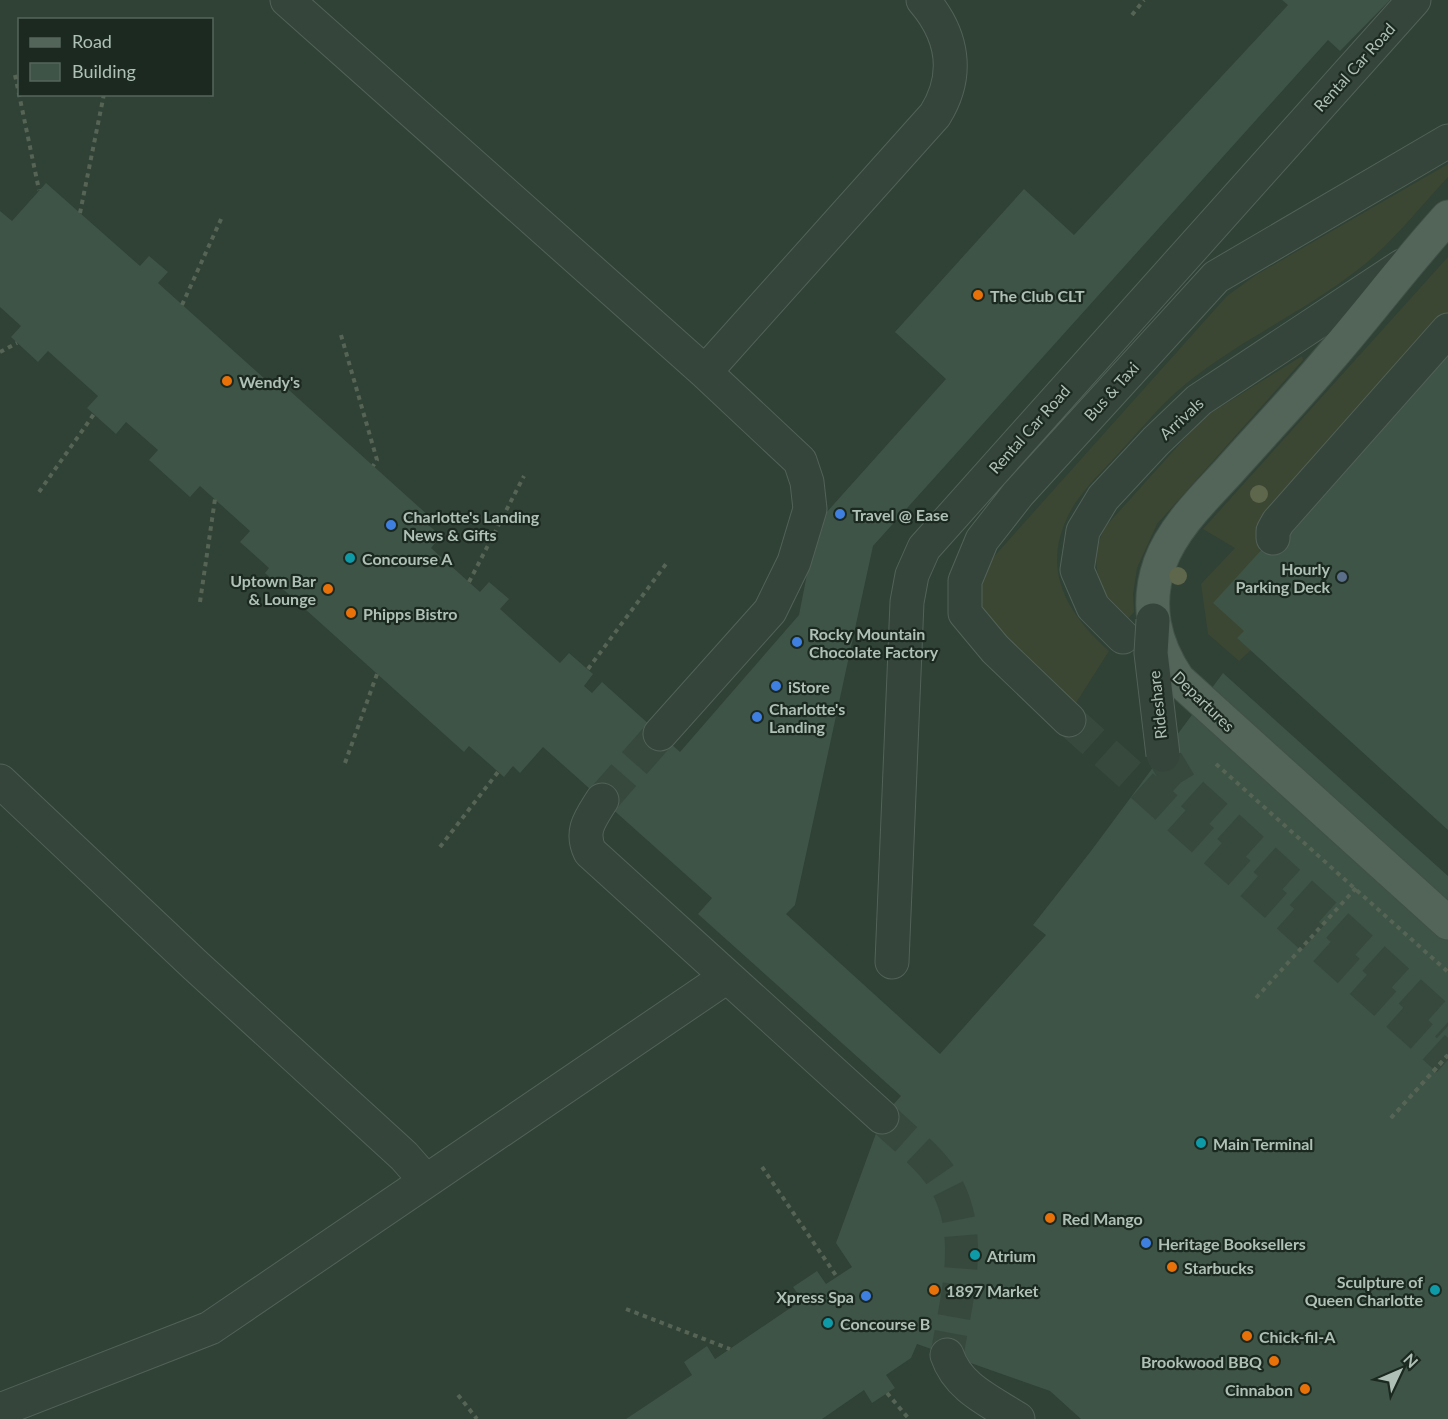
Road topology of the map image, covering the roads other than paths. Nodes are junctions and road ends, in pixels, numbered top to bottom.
1 (287, 0) edge
2 (923, 0) edge
3 (1414, 0) edge
4 (1448, 141) edge
5 (1448, 217) edge
6 (1406, 264) junction
7 (1448, 330) edge
8 (705, 372) junction
9 (1273, 538) dead end
10 (1153, 620) junction
11 (1123, 637) dead end
12 (1069, 720) tunnel mouth
13 (660, 734) tunnel mouth
14 (1163, 755) tunnel mouth
15 (0, 780) edge
16 (602, 800) tunnel mouth
17 (1448, 923) edge
18 (892, 962) dead end
19 (725, 978) junction
20 (882, 1117) tunnel mouth
21 (426, 1181) junction
22 (947, 1355) tunnel mouth
23 (0, 1410) edge
24 (1018, 1419) edge

1 - 8 lane
2 - 8 lane
3 - 18 lane, Rental Car Road
4 - 12 lane, Bus & Taxi
5 - 6 main road, Departures
6 - 10 main road, Departures
6 - 11 lane, Arrivals
7 - 9 lane
8 - 13 lane
10 - 14 lane, Rideshare, bridge
10 - 17 main road, Departures
15 - 21 lane
16 - 19 lane
19 - 20 lane
19 - 21 lane
21 - 23 lane
22 - 24 lane

